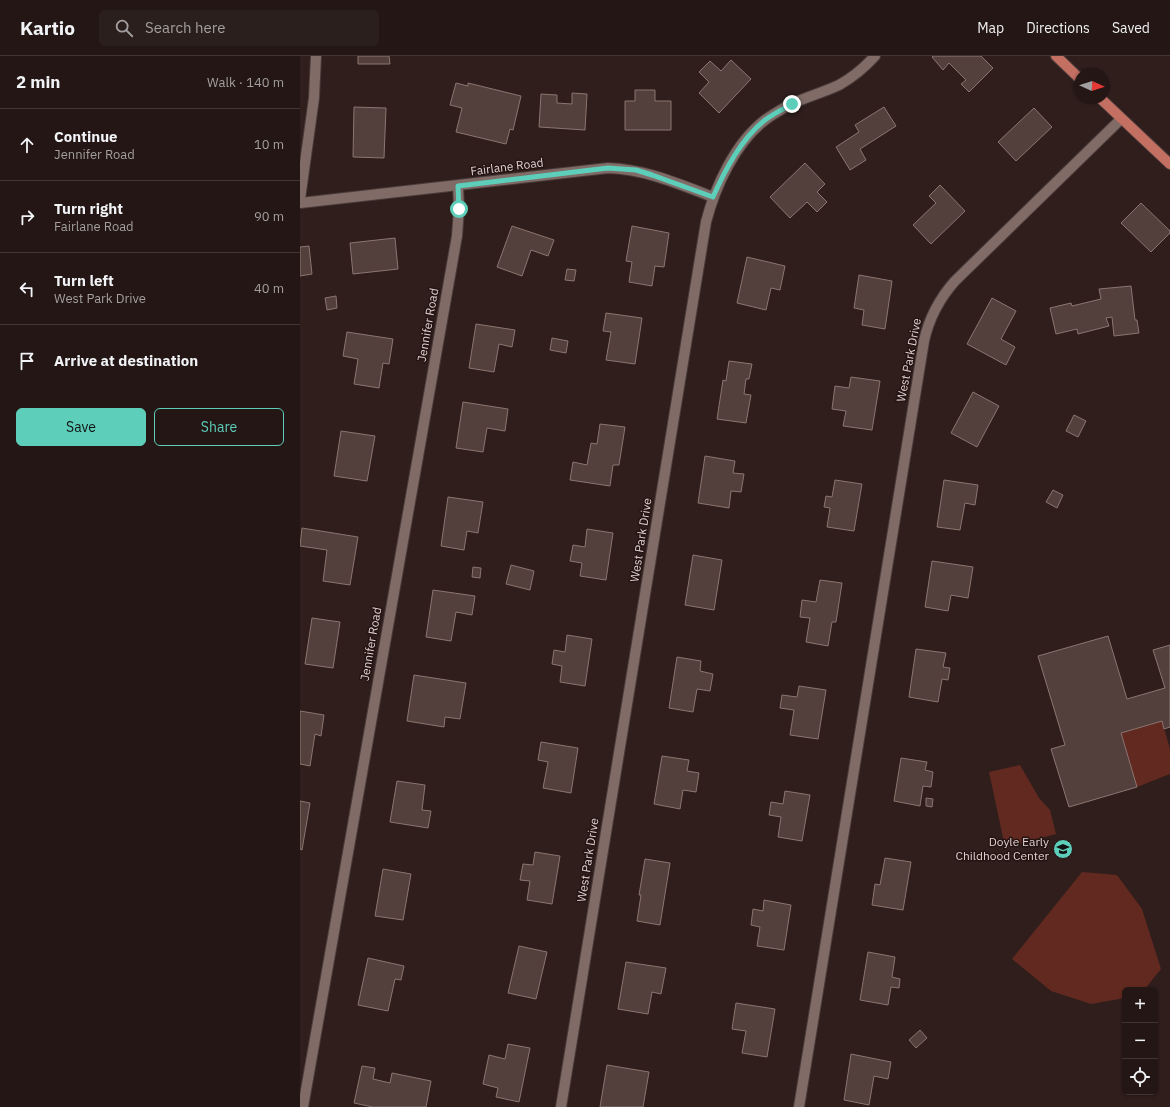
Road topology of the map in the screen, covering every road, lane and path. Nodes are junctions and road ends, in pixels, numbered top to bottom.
1 (316, 56) edge
2 (875, 56) edge
3 (1056, 56) edge
4 (1074, 73) edge
5 (1106, 104) edge
6 (1121, 119) junction
7 (1170, 164) edge
8 (458, 186) junction
9 (713, 197) junction
10 (300, 198) edge
11 (300, 204) edge
12 (303, 1107) edge
13 (561, 1107) edge
14 (799, 1107) edge

1 - 10 street
2 - 9 street, West Park Drive
3 - 4 main road
5 - 6 main road
6 - 7 main road
6 - 14 street, West Park Drive
8 - 9 street, Fairlane Road
8 - 11 street, Fairlane Road
8 - 12 street, Jennifer Road
9 - 13 street, West Park Drive

